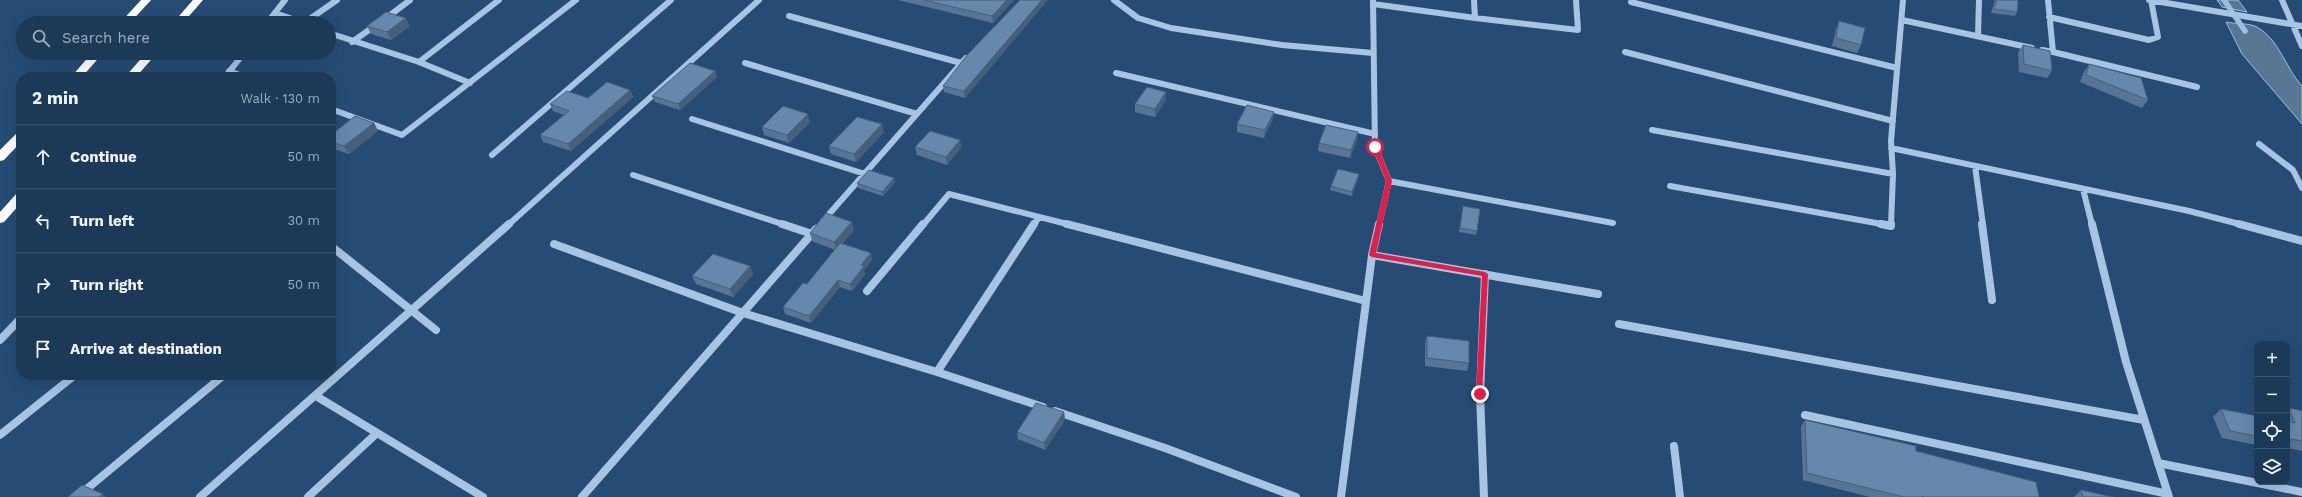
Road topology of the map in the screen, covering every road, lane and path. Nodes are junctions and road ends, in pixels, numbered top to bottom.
1 (146, 0) edge
2 (198, 0) edge
3 (285, 0) edge
4 (337, 0) edge
5 (410, 0) edge
6 (499, 0) edge
7 (576, 0) edge
8 (671, 0) edge
9 (759, 0) edge
10 (1114, 0) edge
11 (1474, 0) edge
12 (1576, 0) edge
13 (1903, 0) edge
14 (1979, 0) edge
15 (2048, 0) edge
16 (2150, 0) edge
17 (2282, 0) edge
18 (1373, 2) edge
19 (1631, 2) dead end
20 (275, 13) junction
21 (131, 16) edge
22 (184, 16) edge
23 (273, 16) edge
24 (284, 16) edge
25 (314, 16) edge
26 (789, 16) dead end
27 (2049, 17) junction
28 (1475, 18) junction
29 (1902, 20) junction
30 (2292, 24) junction
31 (2302, 26) edge
32 (336, 36) edge
33 (1978, 36) junction
34 (352, 42) junction
35 (2302, 46) edge
36 (972, 52) edge
37 (1625, 52) dead end
38 (2053, 52) junction
39 (1373, 53) junction
40 (92, 60) edge
41 (146, 60) edge
42 (238, 60) edge
43 (419, 62) junction
44 (745, 63) dead end
45 (961, 63) junction
46 (1898, 68) junction
47 (229, 71) edge
48 (81, 72) edge
49 (135, 72) edge
50 (1116, 74) dead end
51 (470, 83) junction
52 (2197, 86) dead end
53 (336, 110) edge
54 (917, 114) junction
55 (692, 119) dead end
56 (1893, 121) junction
57 (1652, 130) dead end
58 (1375, 134) junction
59 (16, 141) edge
60 (2259, 144) dead end
61 (1892, 148) junction
62 (492, 155) dead end
63 (0, 157) edge
64 (1975, 166) junction
65 (865, 174) junction
66 (1892, 174) junction
67 (633, 175) dead end
68 (1389, 181) junction
69 (1670, 186) dead end
70 (2302, 188) edge
71 (2083, 189) junction
72 (16, 201) edge
73 (1039, 217) junction
74 (0, 219) edge
75 (1613, 223) dead end
76 (812, 234) junction
77 (2301, 242) edge
78 (554, 244) dead end
79 (336, 250) edge
80 (1372, 255) junction
81 (1485, 274) junction
82 (866, 291) dead end
83 (1598, 294) dead end
84 (1992, 300) dead end
85 (1366, 301) junction
86 (412, 311) junction
87 (743, 313) junction
88 (16, 323) edge
89 (1619, 324) dead end
90 (436, 330) dead end
91 (0, 340) edge
92 (937, 372) junction
93 (336, 378) edge
94 (70, 380) edge
95 (218, 380) edge
96 (334, 380) edge
97 (316, 396) junction
98 (1805, 415) dead end
99 (2144, 420) junction
100 (377, 433) junction
101 (0, 435) edge
102 (1674, 446) dead end
103 (2158, 463) junction
104 (2302, 492) edge
105 (2168, 496) edge
106 (77, 497) edge
107 (200, 497) edge
108 (308, 497) edge
109 (483, 497) edge
110 (582, 497) edge
111 (1296, 497) edge
112 (1341, 497) edge
113 (1484, 497) edge
114 (1680, 497) edge

1 - 21 highway
2 - 22 highway
3 - 20 street
4 - 25 street
5 - 34 street
6 - 43 street
7 - 51 street
8 - 62 street
9 - 86 street
10 - 39 street
11 - 28 street
12 - 28 street
13 - 29 street
14 - 33 street
15 - 27 street
16 - 27 street
16 - 30 street
17 - 30 street
18 - 28 street
18 - 39 street
19 - 46 street
20 - 23 street
20 - 24 street
26 - 45 street
27 - 38 street
29 - 33 street
29 - 46 street
30 - 31 street
30 - 35 street
32 - 34 street
33 - 38 street
34 - 43 street
36 - 45 street
37 - 56 street
38 - 52 street
39 - 58 street
40 - 48 highway
41 - 49 highway
42 - 47 street
43 - 51 street
44 - 54 street
45 - 54 street
46 - 56 street
50 - 58 street
51 - 53 street
54 - 65 street
55 - 65 street
56 - 61 street
57 - 66 street
58 - 68 street
59 - 63 highway
60 - 70 street
61 - 64 street
61 - 66 street
64 - 71 street
64 - 84 street
65 - 76 street
66 - 69 street
67 - 76 street
68 - 75 street
68 - 80 street
71 - 77 street
71 - 99 street
72 - 74 highway
73 - 82 street
73 - 85 street
73 - 92 street
76 - 87 street
78 - 87 street
79 - 86 street
80 - 81 street
80 - 85 street
81 - 83 street
81 - 113 street
85 - 112 street
86 - 90 street
86 - 93 street
87 - 92 street
87 - 110 street
88 - 91 street
89 - 99 street
92 - 111 street
94 - 101 street
95 - 106 street
96 - 97 street
97 - 100 street
97 - 107 street
98 - 105 street
99 - 103 street
100 - 108 street
100 - 109 street
102 - 114 street
103 - 104 street
103 - 105 street

